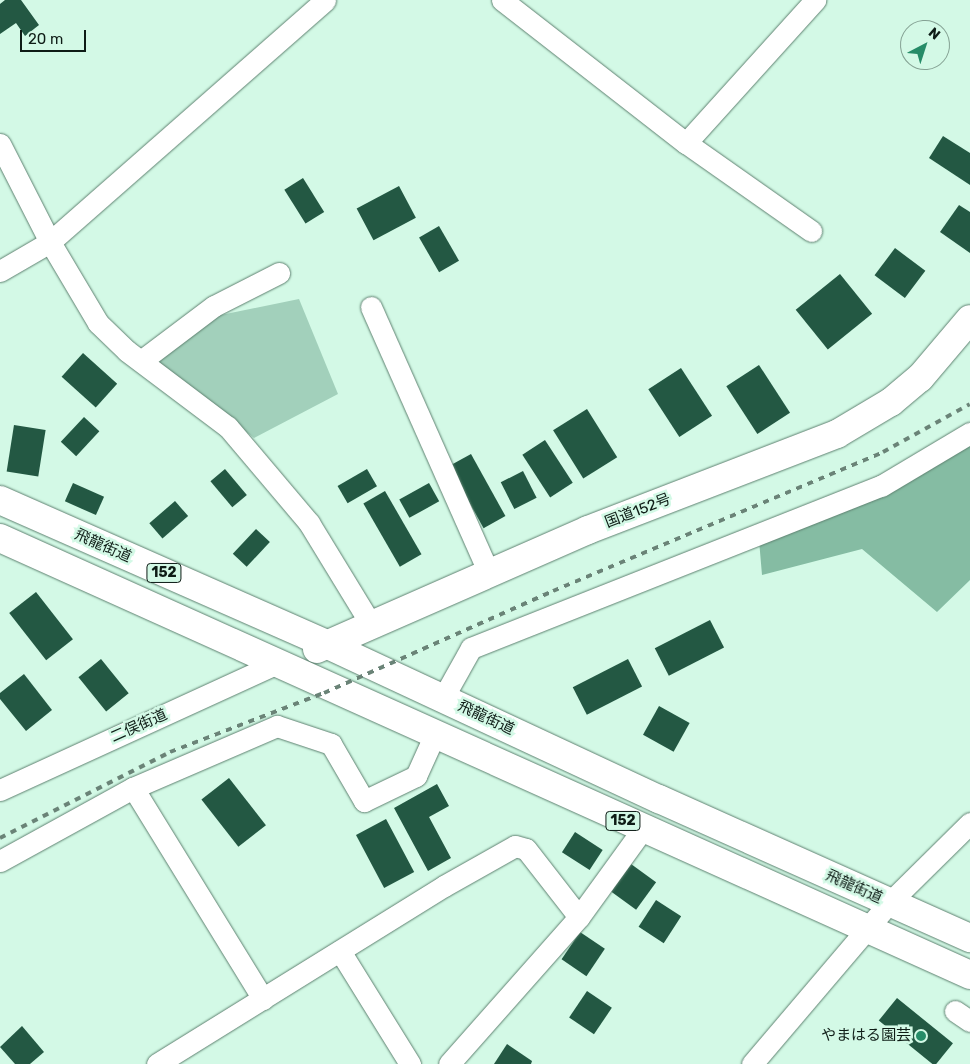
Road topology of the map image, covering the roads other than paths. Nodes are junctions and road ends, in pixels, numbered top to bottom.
1 (325, 0) edge
2 (502, 0) edge
3 (815, 0) edge
4 (686, 143) junction
5 (0, 144) edge
6 (811, 231) dead end
7 (50, 242) junction
8 (0, 271) edge
9 (279, 272) dead end
10 (371, 307) dead end
11 (970, 319) edge
12 (141, 361) junction
13 (970, 433) edge
14 (0, 500) edge
15 (0, 538) edge
16 (489, 573) junction
17 (370, 623) junction
18 (328, 645) junction
19 (278, 663) junction
20 (443, 698) junction
21 (435, 734) junction
22 (133, 788) junction
23 (0, 790) edge
24 (970, 823) edge
25 (642, 830) junction
26 (0, 861) edge
27 (889, 903) junction
28 (579, 917) junction
29 (865, 930) junction
30 (970, 938) edge
31 (340, 951) junction
32 (970, 975) edge
33 (263, 999) junction
34 (157, 1064) edge
35 (410, 1064) edge
36 (448, 1064) edge
37 (752, 1064) edge

1 - 7 street
2 - 4 street
3 - 4 street
4 - 6 street
5 - 7 street
7 - 8 street
7 - 12 street
9 - 12 street
10 - 16 street
11 - 16 highway, 国道152号
12 - 17 street
13 - 20 street
14 - 18 highway, 飛龍街道 / 152
15 - 19 highway, 152
16 - 17 highway, 国道152号
17 - 18 highway, 国道152号
18 - 19 highway, 国道152号
18 - 20 highway, 飛龍街道 / 152
19 - 21 highway, 152
19 - 23 street, 二俣街道
20 - 27 highway, 飛龍街道 / 152
21 - 22 street
21 - 25 highway, 152
22 - 26 street
22 - 33 street
24 - 27 street
25 - 28 street
25 - 29 highway, 152
27 - 29 street
27 - 30 highway, 飛龍街道 / 152
28 - 31 street
28 - 36 street
29 - 32 highway, 152
29 - 37 street
31 - 33 street
31 - 35 street
33 - 34 street

